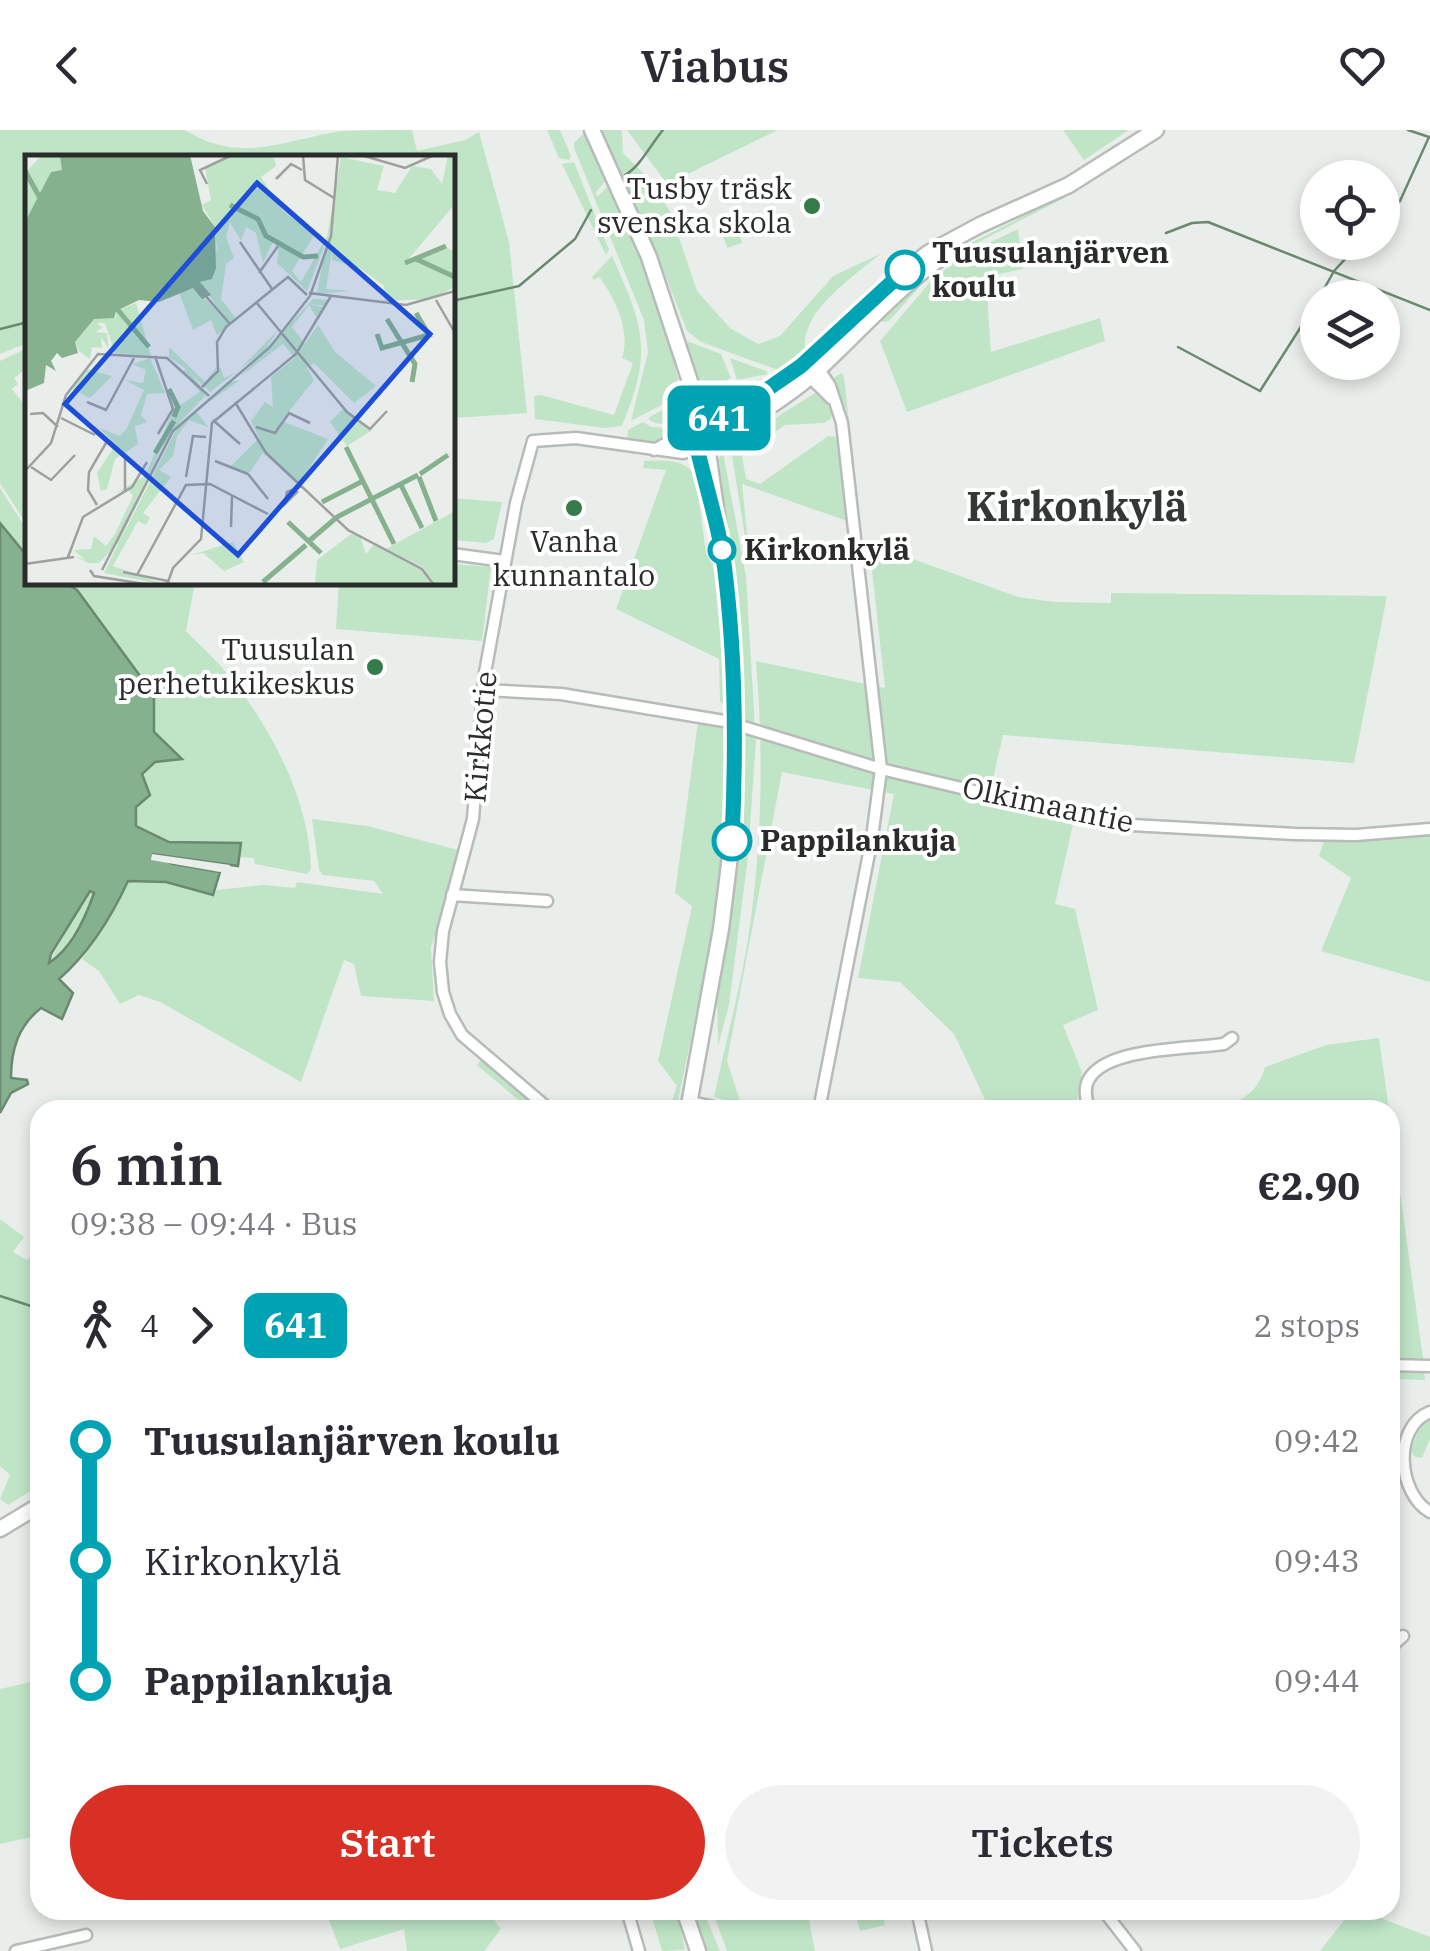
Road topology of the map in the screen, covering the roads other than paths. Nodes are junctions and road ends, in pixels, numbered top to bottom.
1 (592, 130) edge
2 (1156, 130) edge
3 (810, 368) junction
4 (699, 427) junction
5 (703, 446) junction
6 (652, 451) junction
7 (455, 554) edge
8 (504, 561) junction
9 (484, 690) junction
10 (734, 725) junction
11 (881, 769) junction
12 (1430, 829) edge
13 (452, 895) junction
14 (547, 902) dead end
15 (1232, 1038) dead end
16 (538, 1100) edge
17 (690, 1100) edge
18 (821, 1100) edge
19 (1087, 1100) edge
20 (1400, 1365) edge
21 (1430, 1366) edge
22 (1430, 1412) edge
23 (30, 1511) edge
24 (1430, 1512) edge
25 (0, 1528) edge
26 (1403, 1636) dead end
27 (1400, 1639) edge
28 (630, 1920) edge
29 (687, 1920) edge
30 (919, 1920) edge
31 (1110, 1920) edge
32 (86, 1936) dead end
33 (16, 1951) edge
34 (639, 1951) edge
35 (698, 1951) edge
36 (926, 1951) edge
37 (1135, 1951) edge

1 - 4 main road
2 - 3 main road
3 - 4 main road
3 - 5 main road
3 - 11 street
4 - 5 main road
4 - 6 street
5 - 6 street, Kirkkotie
5 - 10 main road
6 - 8 street, Kirkkotie
7 - 8 street
8 - 9 street, Kirkkotie
9 - 10 street
9 - 13 street, Kirkkotie
10 - 11 street, Olkimaantie
10 - 17 main road
11 - 12 street, Olkimaantie
11 - 18 street
13 - 14 street
13 - 16 street, Kirkkotie
15 - 19 street
20 - 21 street
22 - 24 street
23 - 25 main road
26 - 27 street
28 - 34 street
29 - 35 main road
30 - 36 street
31 - 37 street
32 - 33 street

